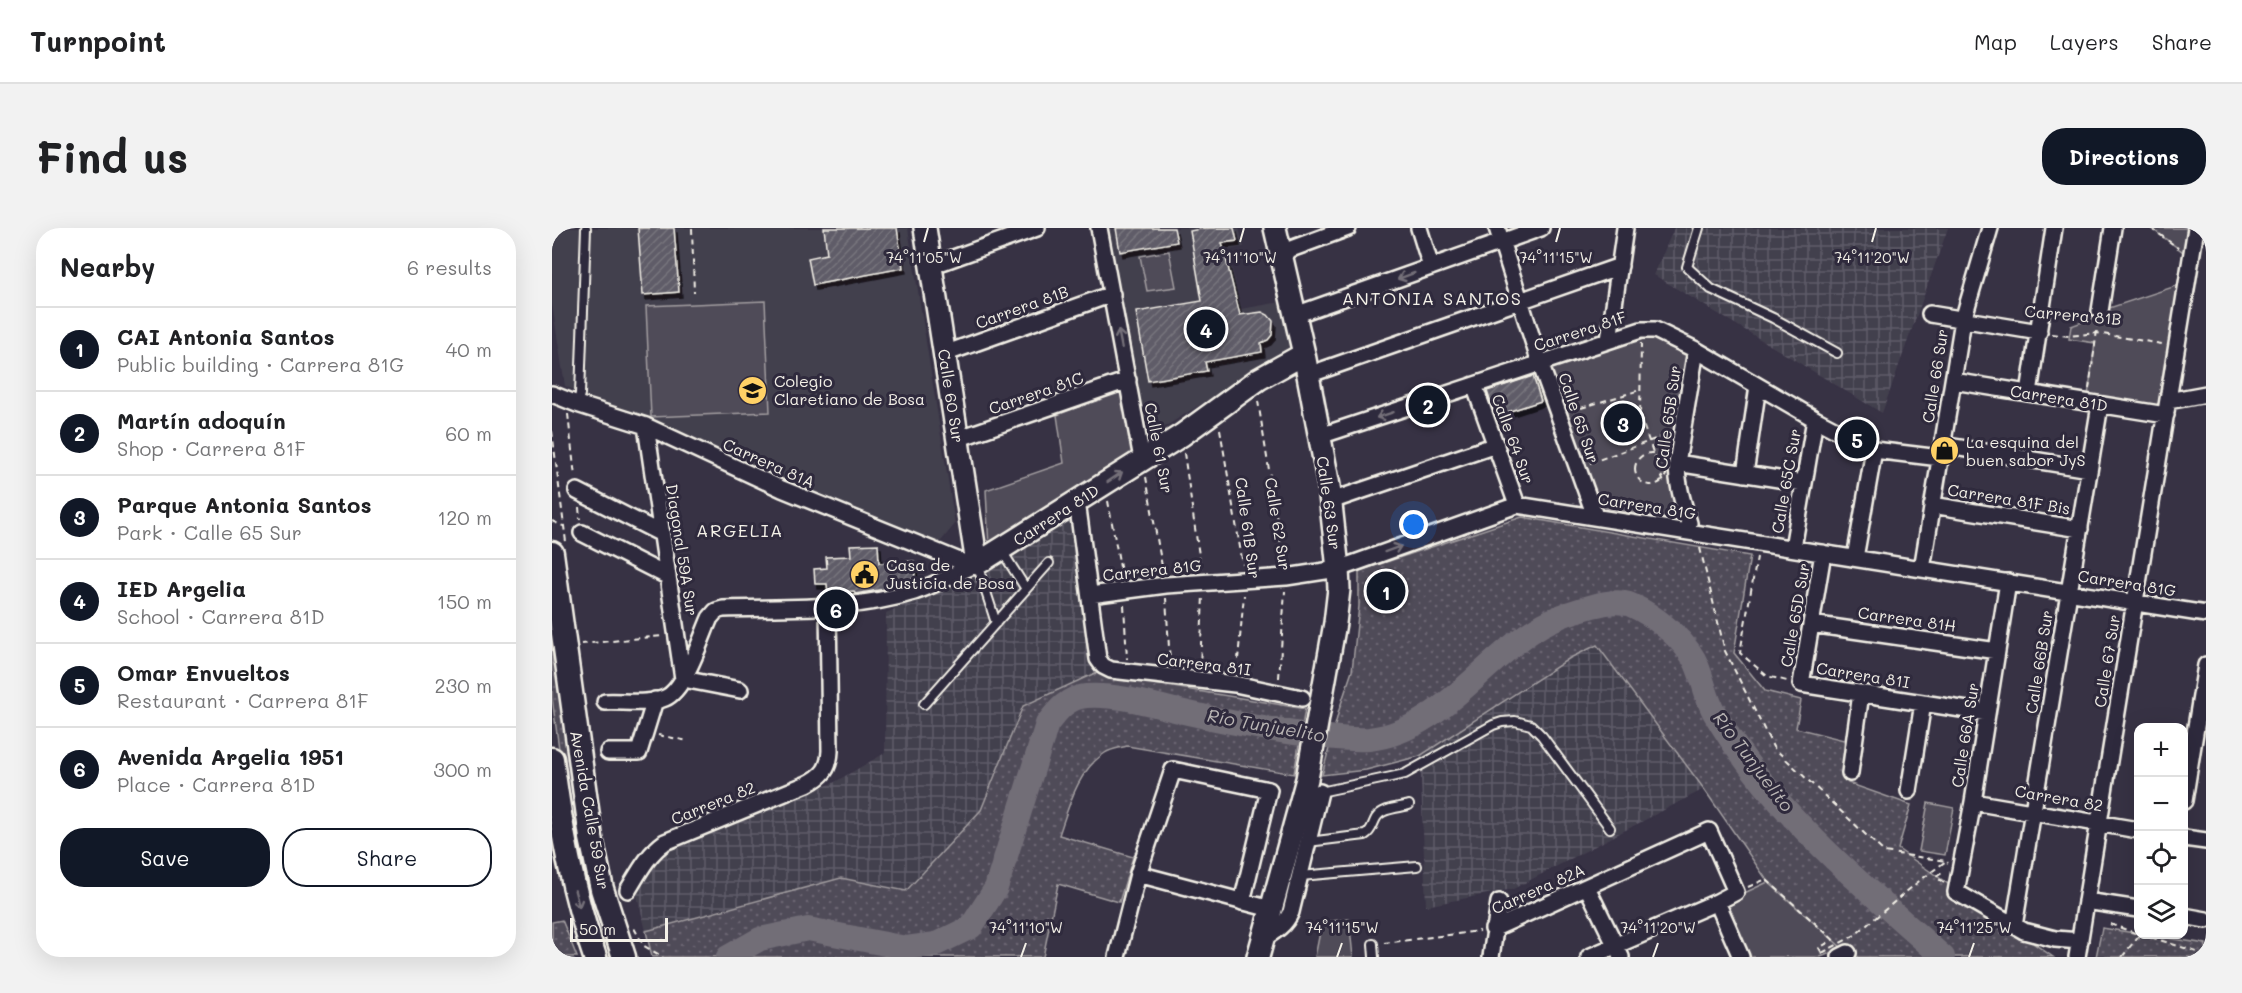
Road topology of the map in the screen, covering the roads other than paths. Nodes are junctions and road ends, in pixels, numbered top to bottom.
1 (586, 228) edge
2 (925, 228) edge
3 (1037, 228) edge
4 (1099, 228) edge
5 (1275, 228) edge
6 (1348, 228) edge
7 (1419, 228) edge
8 (1541, 228) edge
9 (1625, 228) edge
10 (1699, 228) edge
11 (1990, 228) edge
12 (2054, 228) edge
13 (2113, 228) edge
14 (2196, 228) edge
15 (1499, 235) edge
16 (1280, 252) junction
17 (931, 266) junction
18 (1620, 266) junction
19 (1431, 267) junction
20 (1112, 294) junction
21 (1520, 301) junction
22 (2100, 311) road end
23 (1930, 314) dead end
24 (1295, 315) junction
25 (1963, 320) junction
26 (2039, 332) junction
27 (1609, 340) junction
28 (1696, 350) junction
29 (1837, 353) dead end
30 (944, 354) junction
31 (1540, 363) junction
32 (1306, 365) junction
33 (1128, 380) junction
34 (1953, 381) junction
35 (1474, 385) junction
36 (1758, 386) junction
37 (2029, 393) junction
38 (2206, 394) edge
39 (565, 399) edge
40 (2094, 404) junction
41 (2167, 408) junction
42 (1217, 411) junction
43 (1815, 419) junction
44 (646, 426) junction
45 (1320, 436) junction
46 (957, 439) junction
47 (1496, 445) junction
48 (1874, 450) junction
49 (1941, 452) junction
50 (1142, 459) junction
51 (1677, 463) junction
52 (2090, 469) junction
53 (1745, 474) junction
54 (1803, 483) junction
55 (577, 491) road end
56 (1077, 501) junction
57 (1331, 501) junction
58 (1517, 505) junction
59 (1932, 505) junction
60 (1595, 516) junction
61 (1693, 528) junction
62 (2080, 529) junction
63 (660, 533) junction
64 (582, 534) road end
65 (1793, 548) junction
66 (1001, 549) junction
67 (1823, 553) junction
68 (552, 554) edge
69 (1855, 558) junction
70 (1049, 562) dead end
71 (975, 565) junction
72 (1338, 568) junction
73 (1922, 568) junction
74 (667, 576) junction
75 (2008, 582) junction
76 (1026, 589) junction
77 (2069, 592) junction
78 (1090, 595) junction
79 (2135, 603) junction
80 (828, 605) junction
81 (2206, 614) edge
82 (996, 623) junction
83 (1811, 624) junction
84 (1997, 651) junction
85 (2206, 665) edge
86 (681, 682) junction
87 (1801, 684) joint
88 (740, 690) dead end
89 (1861, 693) junction
90 (655, 700) junction
91 (1311, 701) junction
92 (605, 702) dead end
93 (924, 704) dead end
94 (1923, 704) junction
95 (1987, 713) junction
96 (608, 752) dead end
97 (552, 759) edge
98 (1850, 773) dead end
99 (2188, 777) edge
100 (1313, 786) junction
101 (1909, 791) dead end
102 (1973, 802) junction
103 (1409, 805) dead end
104 (2033, 812) junction
105 (2099, 823) junction
106 (1610, 828) dead end
107 (2134, 829) edge
108 (2188, 839) edge
109 (2206, 841) edge
110 (1308, 842) junction
111 (1417, 866) dead end
112 (1138, 874) junction
113 (1300, 876) junction
114 (1587, 886) junction
115 (628, 890) dead end
116 (2086, 901) junction
117 (1242, 902) junction
118 (1498, 902) dead end
119 (1718, 902) junction
120 (2134, 908) edge
121 (1271, 909) junction
122 (2188, 917) edge
123 (2206, 920) edge
124 (2014, 926) junction
125 (1493, 929) junction
126 (2080, 941) junction
127 (1372, 944) road end
128 (1261, 947) edge
129 (1618, 951) edge
130 (595, 957) edge
131 (624, 957) edge
132 (1117, 957) edge
133 (1374, 957) edge
134 (1491, 957) edge
135 (1589, 957) edge
136 (1741, 957) edge
137 (2077, 957) edge

1 - 39 lane
2 - 17 street, Calle 60 Sur
3 - 17 street
4 - 20 street, Calle 61 Sur
5 - 16 street, Calle 63 Sur
6 - 16 street
7 - 19 street
8 - 15 street
9 - 18 street
10 - 29 lane
11 - 25 street, Calle 66 Sur
12 - 26 street
13 - 22 street
14 - 41 street, Calle 67 Sur
15 - 19 street
15 - 21 street, Calle 65 Sur
16 - 24 street, Calle 63 Sur
17 - 30 street, Calle 60 Sur
18 - 21 street, Carrera 81D
18 - 27 street
19 -> 24 street
20 - 30 street, Carrera 81B
33 -> 20 street, Calle 61 Sur
21 - 31 street, Calle 65 Sur
21 - 32 street, Carrera 81D
23 - 25 street, Carrera 81B
24 - 32 street, Calle 63 Sur
25 - 26 street, Carrera 81B
25 - 34 street, Calle 66 Sur
26 - 37 street
27 - 28 street, Carrera 81F
27 - 31 street, Carrera 81F
28 - 36 street, Carrera 81F
28 - 51 street, Calle 65B Sur
30 - 46 street, Calle 60 Sur
31 - 35 street, Carrera 81F
31 - 60 street, Calle 65 Sur
32 - 42 street, Carrera 81D
32 - 42 street, Carrera 81D
32 - 45 street, Calle 63 Sur
33 - 46 street, Carrera 81C
33 - 50 street, Calle 61 Sur
34 - 37 street, Carrera 81D
34 - 49 street, Calle 66 Sur
35 -> 45 street, Carrera 81F
35 - 47 street, Calle 64 Sur
36 - 43 street, Carrera 81F
36 - 53 street
37 - 40 street, Carrera 81D
38 - 41 street
39 - 44 street, Carrera 81A
40 - 41 street, Carrera 81D
40 - 52 street, Calle 66B Sur
41 - 79 street, Calle 67 Sur
42 - 50 street, Carrera 81D
43 - 48 street, Carrera 81F
43 - 54 street, Calle 65C Sur
44 - 63 street, Diagonal 59A Sur
44 - 71 street, Carrera 81A
45 - 57 street, Calle 63 Sur
46 - 71 street, Calle 60 Sur
47 - 57 street
47 - 58 street, Calle 64 Sur
48 - 49 street, Carrera 81F
48 - 69 street
49 - 52 street, Carrera 81F
49 - 59 street, Calle 66 Sur
56 -> 50 street, Carrera 81D
51 - 53 street
51 - 61 street, Calle 65B Sur
52 - 62 street, Calle 66B Sur
53 - 54 street
54 - 65 street, Calle 65C Sur
55 - 63 street
56 - 66 street, Carrera 81D
56 - 78 street
57 - 72 street, Calle 63 Sur
58 - 60 street, Carrera 81G
72 -> 58 street, Carrera 81G
59 - 62 street, Carrera 81F Bis
59 - 73 street, Calle 66 Sur
60 - 61 street, Carrera 81G
61 - 65 street, Carrera 81G
62 - 77 street, Calle 66B Sur
63 - 74 street, Diagonal 59A Sur
64 - 74 street
65 - 67 street, Carrera 81G
66 - 71 street, Carrera 81D
66 - 76 lane
67 - 69 street, Carrera 81G
67 - 83 street, Calle 65D Sur
68 - 131 main road, Avenida Calle 59 Sur
69 - 73 street, Carrera 81G
70 - 76 lane
71 - 80 street, Carrera 81D
71 - 82 lane
72 - 78 street, Carrera 81G
72 - 91 street, Calle 63 Sur
73 - 75 street, Carrera 81G
74 - 86 street, Diagonal 59A Sur
75 - 77 street, Carrera 81G
75 - 84 street, Calle 66A Sur
76 - 82 lane
77 - 79 street, Carrera 81G
77 - 104 street, Calle 66B Sur
78 - 91 street, Carrera 81I
79 - 81 street, Carrera 81G
79 - 105 street, Calle 67 Sur
80 - 86 street, Carrera 81D
80 - 115 street, Carrera 82
82 - 93 lane
83 - 84 street, Carrera 81H
83 - 87 street, Calle 65D Sur
84 - 95 street, Calle 66A Sur
85 - 99 street
86 - 88 street
86 - 90 street
87 - 89 street, Carrera 81I
89 - 94 street, Carrera 81I
89 - 98 street
90 - 92 street
90 - 96 street
91 - 100 street, Calle 63 Sur
94 - 95 street, Carrera 81I
94 - 101 street
95 - 102 street, Calle 66A Sur
97 -> 130 main road, Avenida Calle 59 Sur
100 - 106 lane
100 - 110 street
100 - 121 street
102 - 104 street, Carrera 82
102 - 124 street, Calle 66A Sur
103 - 110 lane
104 - 105 street, Carrera 82
104 - 124 street, Calle 66B Sur
105 - 107 street, Carrera 82
105 - 116 street, Calle 67 Sur
108 - 109 street
110 - 113 street
111 - 113 lane
112 - 117 street
112 - 117 street
112 - 132 street
113 - 128 street
114 - 119 street, Carrera 82A
114 - 125 street, Carrera 82A
114 - 129 street
116 - 120 street
116 - 126 street, Calle 67 Sur
117 - 121 street
118 - 125 street
119 - 129 street
119 - 136 street
121 - 128 street
122 - 123 street
124 - 126 street
125 - 134 street
126 - 137 street, Calle 67 Sur
127 - 133 lane
129 - 135 street

